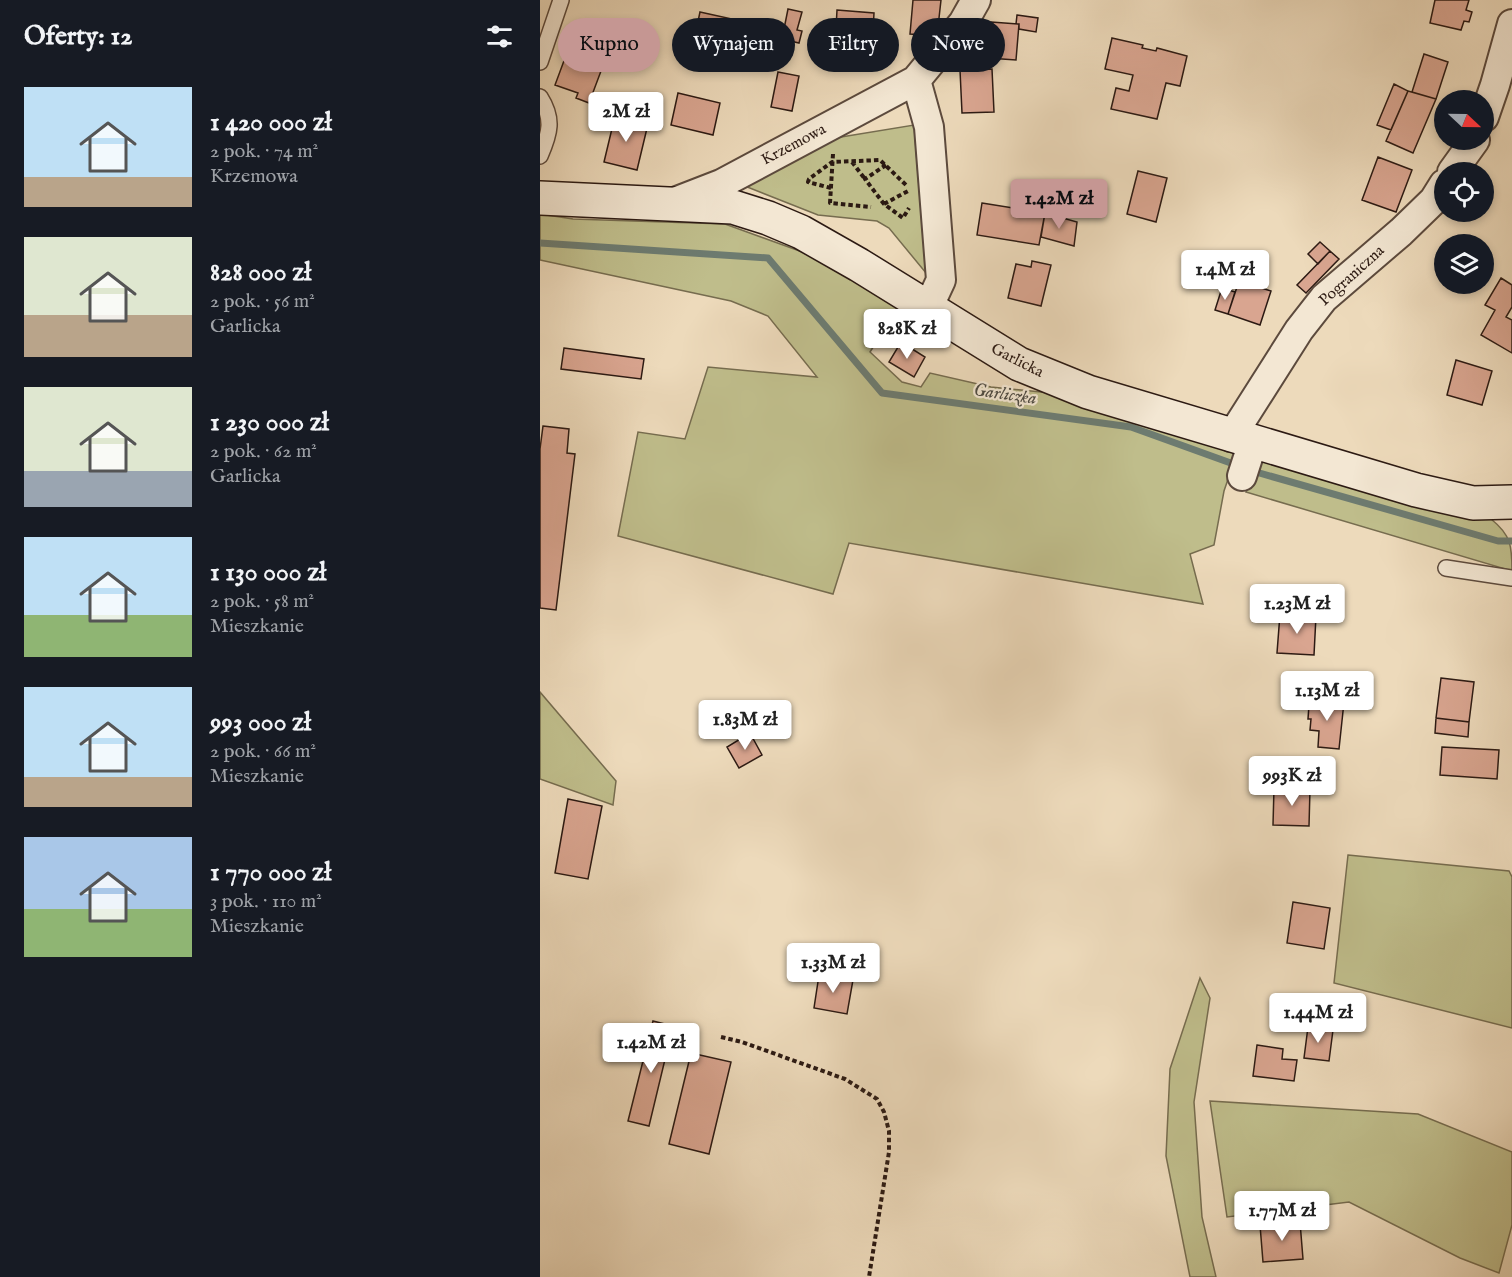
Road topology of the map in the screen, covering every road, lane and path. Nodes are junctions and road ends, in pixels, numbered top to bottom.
1 (561, 0) edge
2 (976, 0) edge
3 (1512, 24) edge
4 (540, 62) edge
5 (916, 80) junction
6 (1494, 90) edge
7 (540, 97) edge
8 (834, 123) junction
9 (540, 156) edge
10 (832, 162) junction
11 (851, 162) junction
12 (886, 165) junction
13 (865, 179) junction
14 (831, 188) junction
15 (909, 190) junction
16 (911, 196) dead end
17 (540, 198) edge
18 (1434, 200) edge
19 (913, 202) dead end
20 (670, 204) junction
21 (884, 204) junction
22 (871, 207) dead end
23 (928, 308) junction
24 (1244, 452) junction
25 (1512, 502) edge
26 (1446, 568) dead end
27 (1512, 578) edge
28 (721, 1037) dead end
29 (869, 1277) edge

1 - 4 lane
2 - 5 street, Krzemowa
3 - 6 street
5 - 8 street, Krzemowa
5 - 23 street
7 - 9 lane
8 - 10 path
8 - 20 street, Krzemowa
10 - 11 path
10 - 14 path
10 - 14 path
11 - 12 path
11 - 13 path
12 - 13 path
12 - 15 path
13 - 21 path
14 - 22 path
15 - 16 path
15 - 21 path
17 - 20 street, Garlicka
18 - 24 street, Pograniczna
19 - 21 path
20 - 23 street, Garlicka
23 - 24 street, Garlicka
24 - 25 street, Garlicka
26 - 27 lane
28 - 29 path

